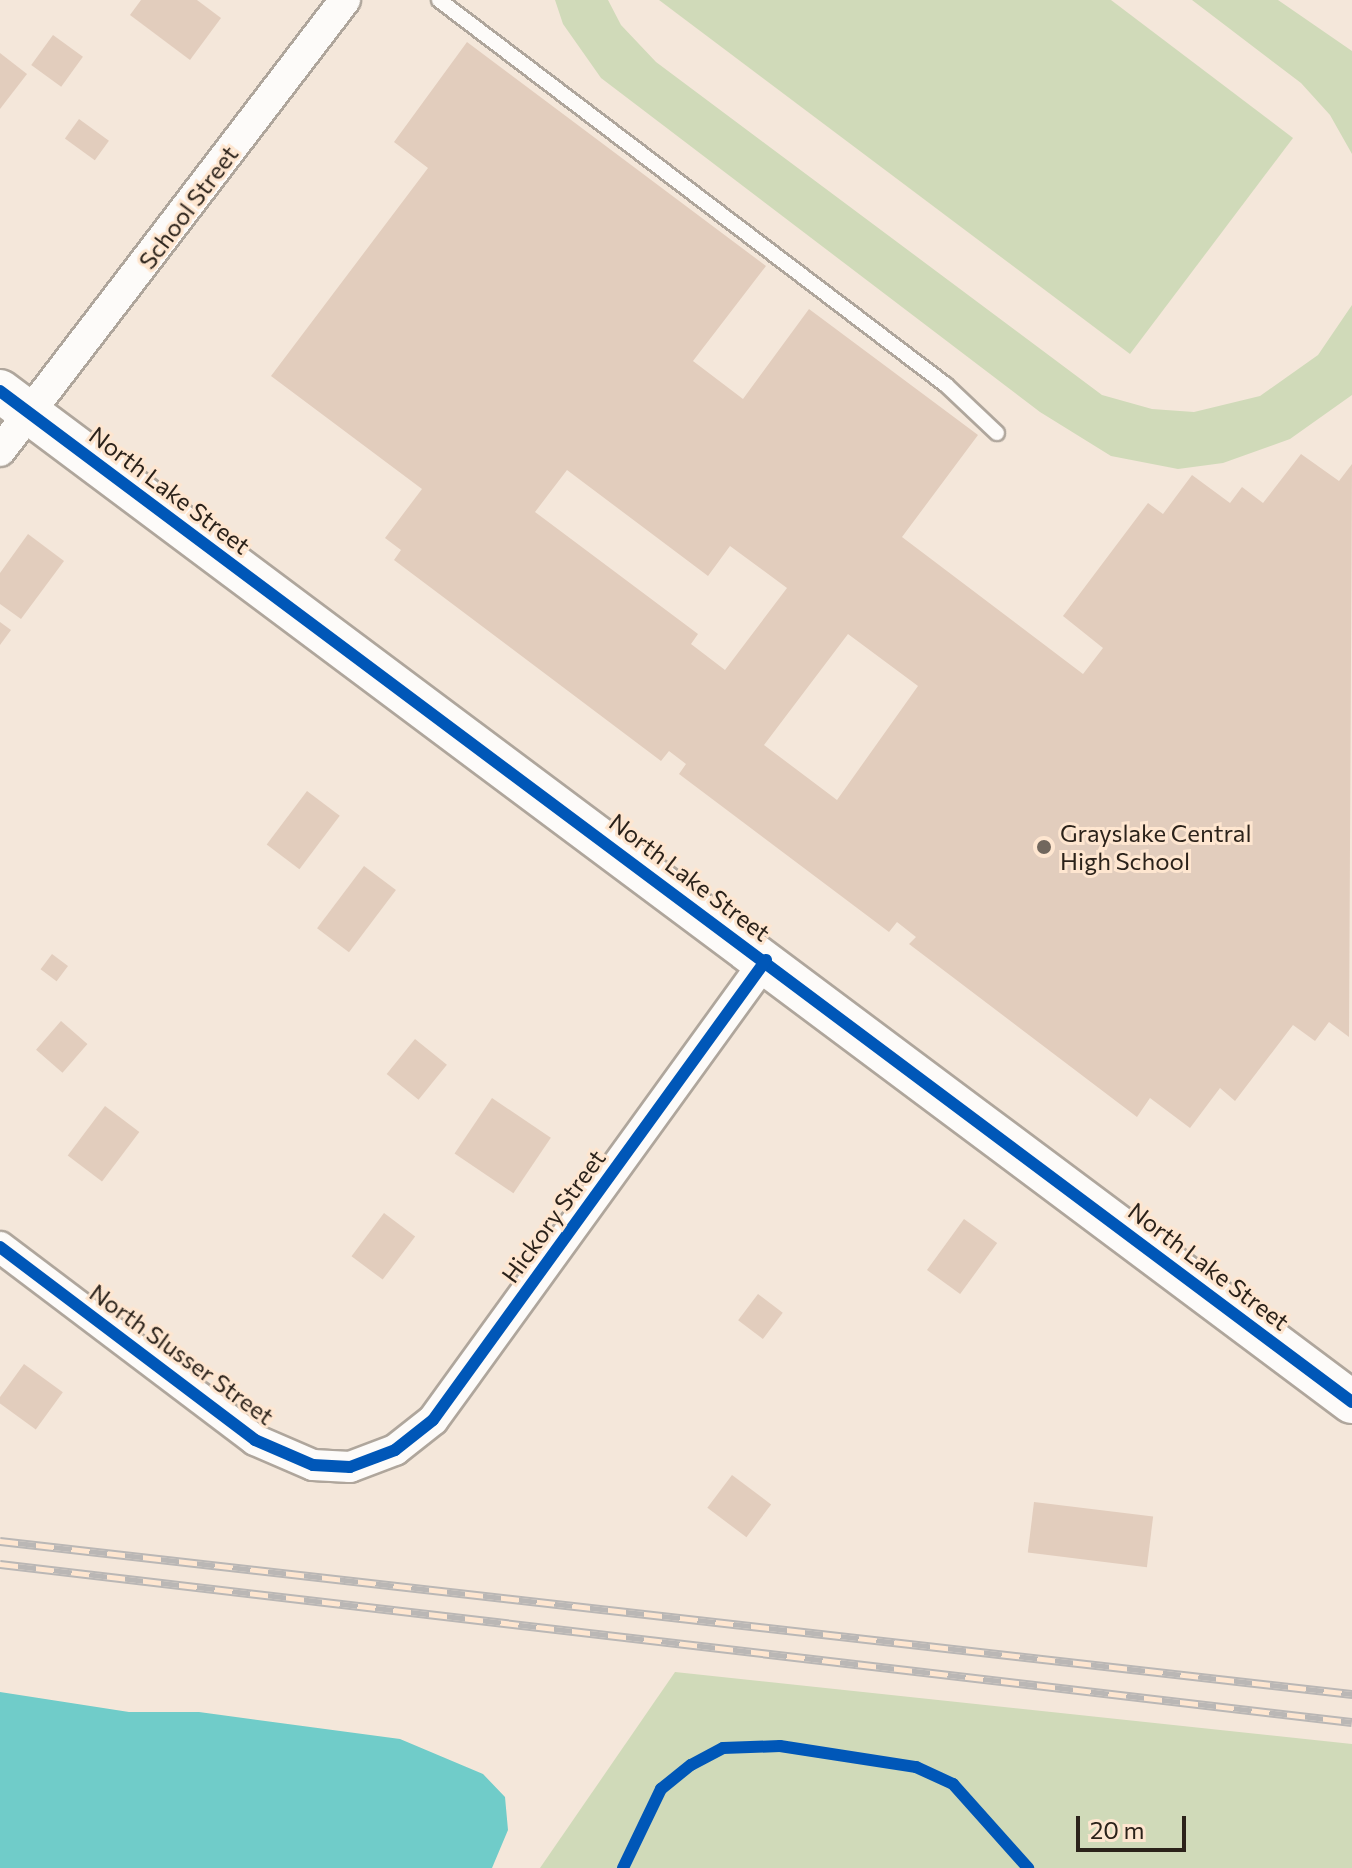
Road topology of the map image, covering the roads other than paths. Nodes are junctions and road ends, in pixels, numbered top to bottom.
1 (345, 0) edge
2 (439, 0) edge
3 (15, 402) edge
4 (997, 433) dead end
5 (0, 451) edge
6 (766, 960) junction
7 (0, 1247) edge
8 (1352, 1402) edge
9 (350, 1467) joint

1 - 3 street, School Street
2 - 4 lane
3 - 5 street, School Street
3 - 6 street, North Lake Street
6 - 8 street, North Lake Street
6 - 9 street, Hickory Street
7 - 9 street, North Slusser Street

